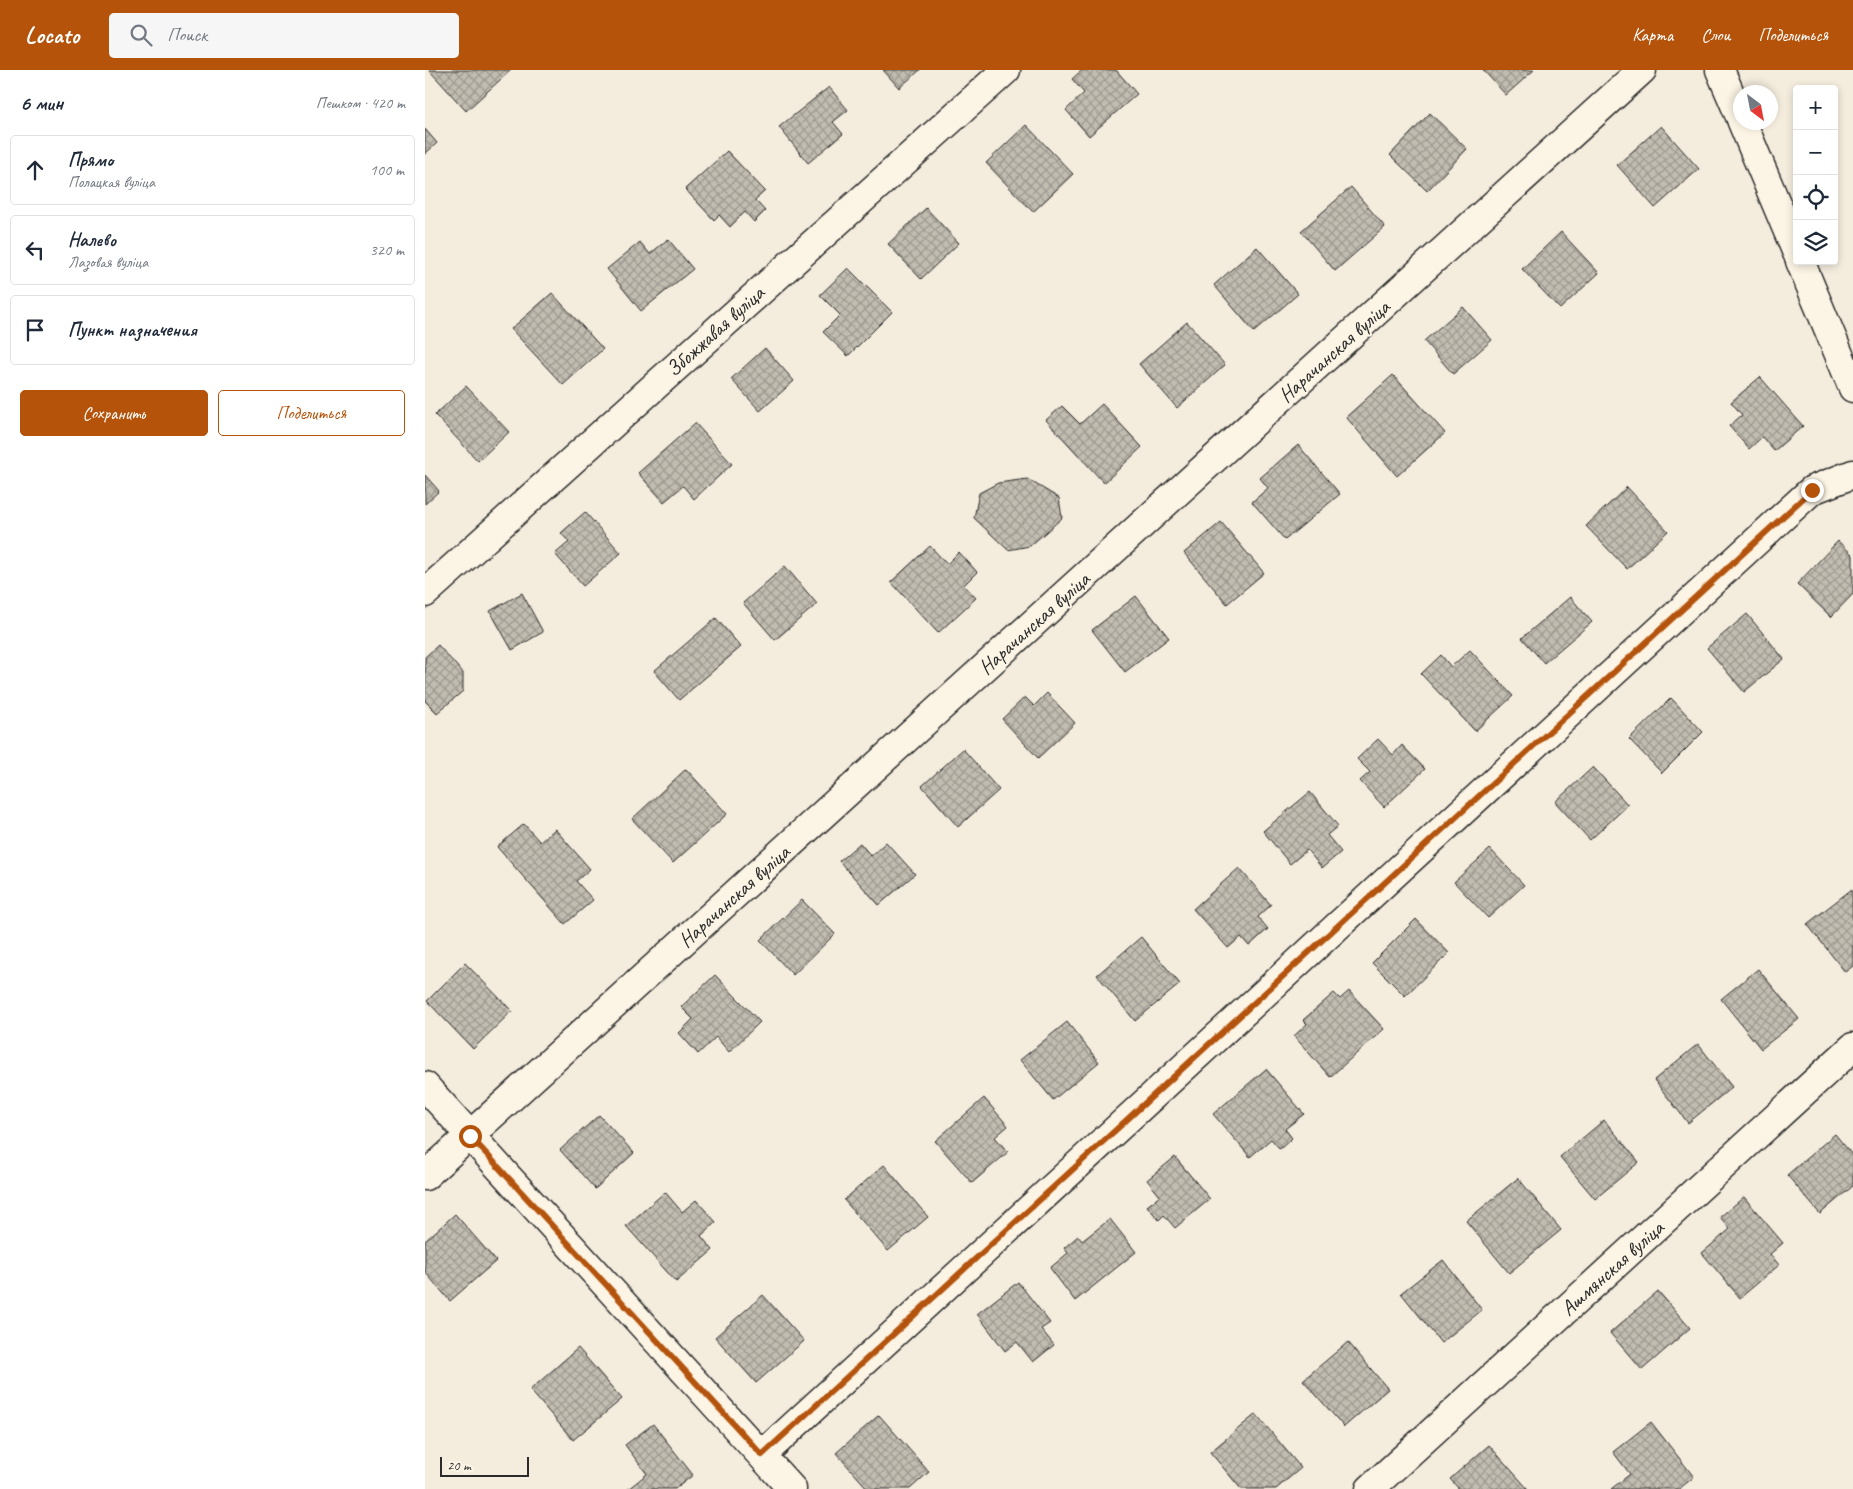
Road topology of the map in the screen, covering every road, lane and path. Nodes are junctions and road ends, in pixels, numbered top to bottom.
1 (1006, 70) edge
2 (1643, 70) edge
3 (1720, 70) edge
4 (1733, 100) edge
5 (1745, 130) edge
6 (1793, 243) edge
7 (1802, 265) edge
8 (1853, 388) edge
9 (1853, 474) edge
10 (425, 593) edge
11 (1853, 1047) edge
12 (425, 1086) edge
13 (470, 1136) junction
14 (425, 1176) edge
15 (762, 1455) junction
16 (792, 1489) edge
17 (1370, 1489) edge

1 - 10 street, Збожжавая вуліца
2 - 13 street, Нарачанская вуліца
3 - 4 street
5 - 6 street
7 - 8 street
9 - 15 street
11 - 17 street, Ашмянская вуліца
12 - 13 street
13 - 14 street, Нарачанская вуліца
13 - 15 street
15 - 16 street

